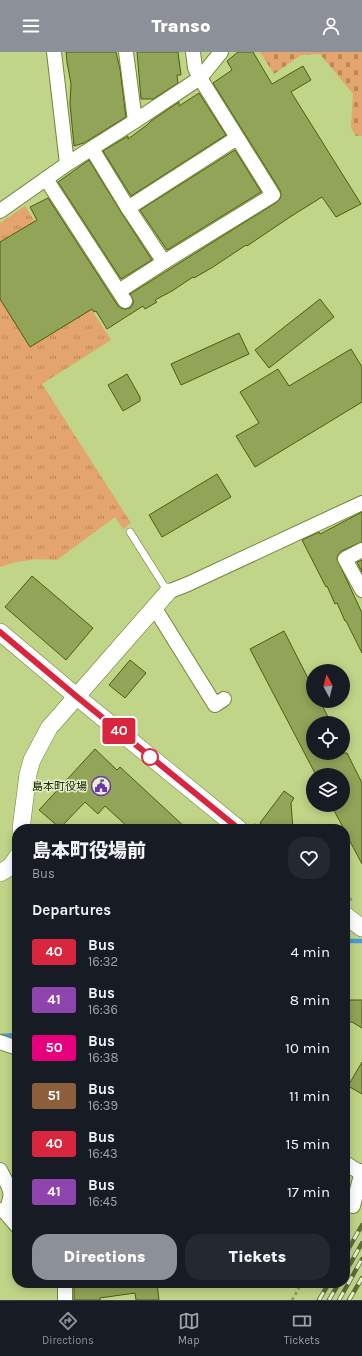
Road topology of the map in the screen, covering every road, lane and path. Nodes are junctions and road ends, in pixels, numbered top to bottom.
1 (54, 52) edge
2 (126, 52) edge
3 (193, 52) edge
4 (221, 52) edge
5 (200, 78) junction
6 (135, 121) junction
7 (237, 138) junction
8 (92, 149) junction
9 (67, 164) junction
10 (46, 179) junction
11 (128, 208) junction
12 (0, 211) edge
13 (164, 262) junction
14 (362, 503) edge
15 (130, 532) dead end
16 (362, 550) edge
17 (362, 590) edge
18 (168, 592) junction
19 (154, 607) junction
20 (0, 632) edge
21 (76, 696) junction
22 (215, 705) dead end
23 (22, 824) edge
24 (233, 824) edge
25 (12, 865) edge
26 (0, 873) edge
27 (350, 919) edge
28 (362, 928) edge
29 (0, 1042) edge
30 (12, 1046) edge
31 (350, 1166) edge
32 (0, 1170) edge
33 (362, 1172) edge
34 (353, 1208) edge
35 (2, 1211) edge
36 (12, 1221) edge
37 (65, 1288) edge
38 (299, 1288) edge
39 (64, 1300) edge
40 (292, 1300) edge

1 - 9 street
2 - 6 street
3 - 5 street
4 - 5 street
5 - 6 street
5 - 7 street
6 - 8 street
7 - 11 street
7 - 13 street
8 - 9 street
8 - 11 street
9 - 10 street
10 - 12 street
10 - 13 street
11 - 13 street
14 - 18 street
15 - 18 lane
16 - 17 street
18 - 19 street
19 - 21 street
19 - 22 street
20 - 21 street
21 - 23 street
21 - 24 street
25 - 26 street
27 - 28 street
29 - 30 street
31 - 33 street
32 - 35 street
33 - 34 street
35 - 36 street
37 - 39 street
38 - 40 path

